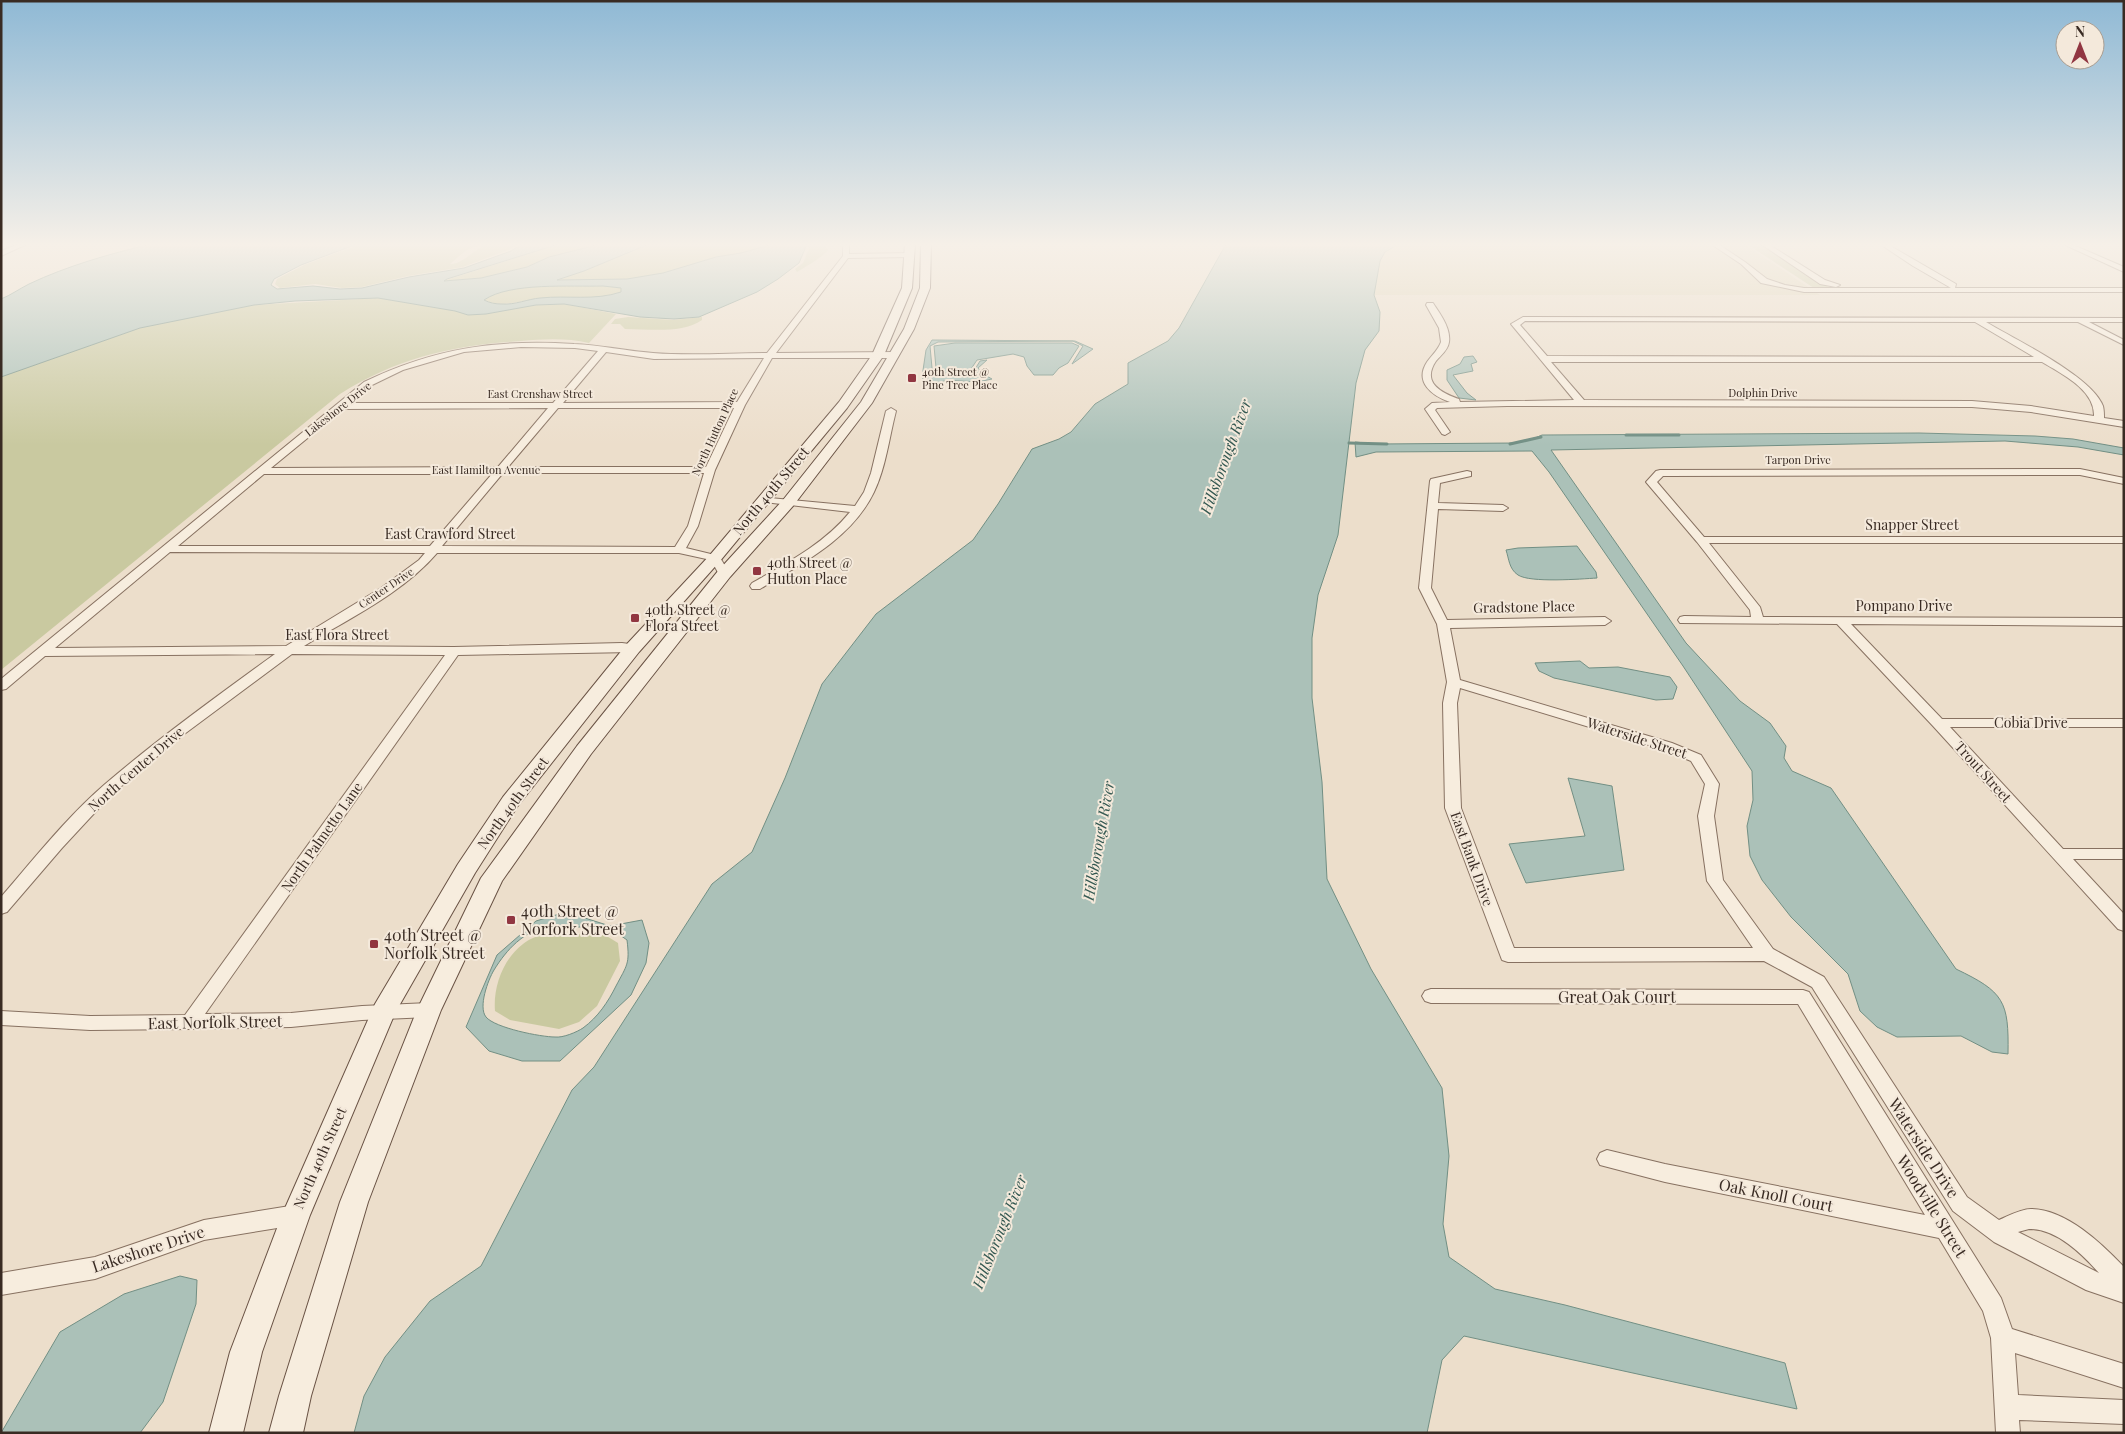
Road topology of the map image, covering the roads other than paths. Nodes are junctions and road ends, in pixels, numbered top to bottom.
1 (804, 311) edge
2 (897, 311) edge
3 (915, 311) edge
4 (1434, 311) edge
5 (2080, 320) junction
6 (2124, 320) edge
7 (1978, 321) junction
8 (2124, 343) edge
9 (604, 350) junction
10 (878, 355) junction
11 (895, 355) junction
12 (769, 356) junction
13 (1545, 359) junction
14 (2040, 360) junction
15 (1466, 404) junction
16 (1582, 404) junction
17 (740, 405) junction
18 (340, 406) junction
19 (555, 406) junction
20 (891, 411) dead end
21 (2098, 419) junction
22 (2124, 424) edge
23 (1445, 432) dead end
24 (500, 470) junction
25 (710, 470) junction
26 (261, 471) junction
27 (1467, 474) dead end
28 (2124, 482) edge
29 (764, 499) junction
30 (788, 503) junction
31 (1433, 506) junction
32 (1503, 508) dead end
33 (859, 510) junction
34 (1701, 540) junction
35 (2124, 540) edge
36 (165, 549) junction
37 (434, 549) junction
38 (680, 550) junction
39 (719, 566) junction
40 (756, 586) dead end
41 (1684, 620) dead end
42 (1758, 620) junction
43 (1840, 620) junction
44 (1604, 621) dead end
45 (2124, 622) edge
46 (1443, 624) junction
47 (633, 648) junction
48 (289, 650) junction
49 (454, 651) junction
50 (42, 652) junction
51 (1454, 682) junction
52 (1, 686) edge
53 (1938, 723) junction
54 (2124, 723) edge
55 (2058, 854) junction
56 (2124, 854) edge
57 (1, 908) edge
58 (2124, 925) edge
59 (1768, 954) junction
60 (1432, 996) dead end
61 (1803, 998) joint
62 (429, 1010) junction
63 (384, 1011) junction
64 (1, 1018) edge
65 (190, 1022) junction
66 (1607, 1158) dead end
67 (296, 1215) junction
68 (1946, 1229) junction
69 (1996, 1231) junction
70 (1, 1284) edge
71 (2124, 1284) edge
72 (2124, 1292) edge
73 (2004, 1338) junction
74 (2124, 1376) edge
75 (2007, 1407) junction
76 (2124, 1412) edge
77 (226, 1433) edge
78 (286, 1433) edge
79 (2008, 1433) edge

1 - 12 street
2 - 10 main road, North 40th Street
3 - 11 main road, North 40th Street
4 - 15 street
5 - 6 street
5 - 7 street
5 - 8 street
7 - 13 street
7 - 14 street
9 - 12 street, Lakeshore Drive
9 - 18 street, Lakeshore Drive
9 - 19 street, Center Drive
10 - 11 street, Lakeshore Drive
10 - 12 street, Lakeshore Drive
10 - 29 main road, North 40th Street
11 - 30 main road, North 40th Street
12 - 17 street, North Hutton Place
13 - 14 street
13 - 16 street
14 - 21 street
15 - 16 street, Dolphin Drive
15 - 23 street, Dolphin Drive
16 - 21 street, Dolphin Drive
17 - 19 street, East Crenshaw Street
17 - 25 street, North Hutton Place
18 - 19 street, East Crenshaw Street
18 - 26 street, Lakeshore Drive
19 - 24 street, Center Drive
20 - 33 street
21 - 22 street, Dolphin Drive
24 - 25 street, East Hamilton Avenue
24 - 26 street, East Hamilton Avenue
24 - 37 street, Center Drive
25 - 38 street, North Hutton Place
26 - 36 street, Lakeshore Drive
27 - 31 street, East Bank Drive
28 - 34 street, Tarpon Drive
29 - 30 street
29 - 39 main road, North 40th Street
30 - 33 street
30 - 39 main road, North 40th Street
31 - 32 street
31 - 46 street, East Bank Drive
33 - 40 street
34 - 35 street, Snapper Street
34 - 42 street, Tarpon Drive
36 - 37 street, East Crawford Street
36 - 50 street, Lakeshore Drive
37 - 38 street, East Crawford Street
37 - 48 street, Center Drive
38 - 39 street, East Crawford Street
39 - 47 main road, North 40th Street
39 - 62 main road, North 40th Street
41 - 42 street, Pompano Drive
42 - 43 street, Pompano Drive
43 - 45 street, Pompano Drive
43 - 53 street, Trout Street
44 - 46 street, Gradstone Place
46 - 51 street, East Bank Drive
47 - 49 street, East Flora Street
47 - 63 main road, North 40th Street
48 - 49 street, East Flora Street
48 - 50 street, East Flora Street
48 - 57 street, North Center Drive
49 - 65 street, North Palmetto Lane
50 - 52 street, Lakeshore Drive
51 - 59 street, Waterside Street
51 - 59 street, East Bank Drive
53 - 54 street, Cobia Drive
53 - 55 street, Trout Street
55 - 56 street
55 - 58 street, Trout Street
59 - 69 street, Waterside Drive
60 - 61 street, Great Oak Court
61 - 68 street, Woodville Street
62 - 63 street, East Norfolk Street
62 - 78 main road, North 40th Street
63 - 65 street, East Norfolk Street
63 - 67 main road, North 40th Street
64 - 65 street, East Norfolk Street
66 - 68 street, Oak Knoll Court
67 - 70 street, Lakeshore Drive
67 - 77 main road, North 40th Street
68 - 73 street, Woodville Street
69 - 71 street
69 - 72 street, Waterside Drive
73 - 74 street
73 - 75 street, Woodville Street
75 - 76 street
75 - 79 street, Woodville Street

